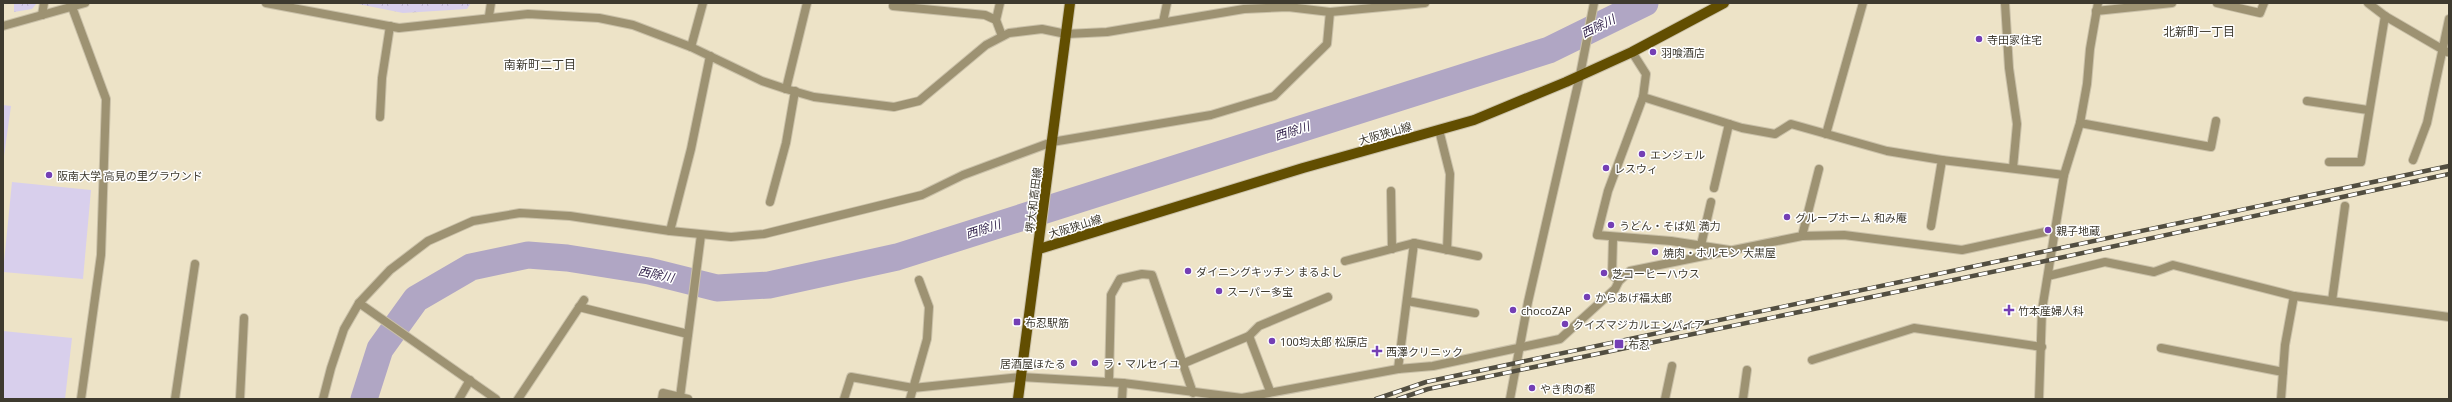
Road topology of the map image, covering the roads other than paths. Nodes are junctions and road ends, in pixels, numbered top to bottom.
1 (44, 3) edge
2 (86, 3) edge
3 (266, 3) edge
4 (491, 3) edge
5 (703, 3) edge
6 (807, 3) edge
7 (1000, 3) edge
8 (1070, 3) edge
9 (1166, 3) edge
10 (1425, 3) edge
11 (1594, 3) edge
12 (1724, 3) edge
13 (1863, 3) edge
14 (2005, 3) edge
15 (2172, 3) edge
16 (2217, 3) edge
17 (2264, 3) edge
18 (2368, 3) edge
19 (893, 6) dead end
20 (72, 7) junction
21 (1320, 7) edge
22 (2097, 7) edge
23 (1330, 12) junction
24 (42, 15) junction
25 (489, 16) junction
26 (2385, 16) junction
27 (2449, 19) edge
28 (996, 20) junction
29 (1163, 22) junction
30 (3, 26) edge
31 (390, 26) junction
32 (1066, 34) junction
33 (1002, 36) junction
34 (691, 47) junction
35 (2447, 51) edge
36 (1632, 52) junction
37 (710, 56) junction
38 (1581, 70) junction
39 (786, 89) junction
40 (795, 92) junction
41 (1643, 97) junction
42 (2307, 101) dead end
43 (2368, 110) junction
44 (380, 117) dead end
45 (2216, 121) dead end
46 (2080, 123) junction
47 (1729, 124) junction
48 (1439, 130) junction
49 (1826, 134) junction
50 (1052, 142) junction
51 (1942, 160) junction
52 (2413, 160) dead end
53 (2329, 162) dead end
54 (2013, 168) junction
55 (1819, 169) dead end
56 (2064, 175) junction
57 (1714, 188) dead end
58 (1391, 192) dead end
59 (770, 202) dead end
60 (1711, 202) dead end
61 (2345, 206) dead end
62 (1931, 226) dead end
63 (670, 231) junction
64 (2049, 232) junction
65 (700, 236) junction
66 (1802, 236) junction
67 (1613, 238) junction
68 (1414, 243) junction
69 (1701, 244) junction
70 (1039, 249) junction
71 (1392, 249) junction
72 (1447, 250) junction
73 (1733, 251) junction
74 (1478, 256) dead end
75 (1345, 261) dead end
76 (195, 264) dead end
77 (2048, 276) junction
78 (919, 280) dead end
79 (1619, 281) junction
80 (2294, 296) junction
81 (1328, 297) dead end
82 (584, 300) dead end
83 (1407, 301) junction
84 (2332, 301) junction
85 (359, 303) junction
86 (579, 307) junction
87 (1475, 313) dead end
88 (2449, 317) edge
89 (244, 318) dead end
90 (688, 334) junction
91 (1248, 336) junction
92 (2042, 347) junction
93 (2162, 348) dead end
94 (1520, 349) junction
95 (1812, 360) dead end
96 (1182, 364) junction
97 (1672, 366) dead end
98 (1398, 369) junction
99 (1747, 370) dead end
100 (2283, 372) junction
101 (1021, 377) junction
102 (470, 380) junction
103 (1109, 382) junction
104 (1123, 383) junction
105 (913, 388) junction
106 (1270, 391) junction
107 (1193, 393) junction
108 (684, 398) edge
109 (81, 399) edge
110 (175, 399) edge
111 (240, 399) edge
112 (323, 399) edge
113 (459, 399) edge
114 (496, 399) edge
115 (518, 399) edge
116 (662, 399) edge
117 (844, 399) edge
118 (910, 399) edge
119 (1018, 399) edge
120 (1122, 399) edge
121 (1242, 399) edge
122 (1510, 399) edge
123 (1665, 399) edge
124 (1743, 399) edge
125 (2039, 399) edge
126 (2281, 399) edge

1 - 24 street
2 - 20 street
3 - 31 street
4 - 25 street
5 - 34 street
6 - 39 street
7 - 28 street
8 - 32 main road, 堺大和高田線
9 - 29 street
10 - 23 street
11 - 38 street
12 - 36 main road, 大阪狭山線
13 - 49 street
14 - 54 street
15 - 22 street
16 - 17 street
18 - 26 street
19 - 28 street
20 - 24 street
20 - 109 street
21 - 23 street
21 - 29 street
22 - 46 street
23 - 50 street
24 - 30 street
25 - 31 street
25 - 34 street
26 - 35 street
26 - 43 street
27 - 35 street
28 - 33 street
29 - 32 street
31 - 44 street
32 - 33 street
32 - 50 main road, 堺大和高田線
33 - 40 street
34 - 37 street
35 - 52 street
36 - 38 main road, 大阪狭山線
36 - 41 street
37 - 39 street
37 - 63 street
38 - 48 main road, 大阪狭山線
38 - 94 street
39 - 40 street
40 - 59 street
41 - 47 street
41 - 67 street
42 - 43 street
43 - 53 street
45 - 46 street
46 - 56 street
47 - 49 street
47 - 57 street
48 - 70 main road, 大阪狭山線
48 - 72 street
49 - 51 street
50 - 65 street
50 - 70 main road, 堺大和高田線
51 - 54 street
51 - 62 street
54 - 56 street
55 - 66 street
56 - 64 street
58 - 71 street
60 - 69 street
61 - 84 street
63 - 65 street
63 - 85 street
64 - 66 street
64 - 77 street
65 - 90 street
66 - 73 street
67 - 69 street
67 - 79 street
68 - 71 street
68 - 72 street
68 - 83 street
69 - 73 street
70 - 101 main road, 堺大和高田線
71 - 75 street
72 - 74 street
73 - 79 street
76 - 110 street
77 - 80 street
77 - 92 street
78 - 105 street
79 - 94 street
80 - 84 street
80 - 100 street
81 - 91 street
82 - 86 street
83 - 87 street
83 - 98 street
84 - 88 street
85 - 102 street
85 - 112 street
86 - 90 street
86 - 115 street
89 - 111 street
90 - 108 street
91 - 96 street
91 - 106 street
92 - 95 street
92 - 125 street
93 - 100 street
94 - 98 street
94 - 122 street
96 - 103 street
96 - 107 street
97 - 123 street
98 - 106 street
99 - 124 street
100 - 126 street
101 - 103 street
101 - 105 street
101 - 119 main road, 堺大和高田線
102 - 113 street
102 - 114 street
103 - 104 street
104 - 107 street
104 - 120 street
105 - 117 street
105 - 118 street
106 - 121 street
107 - 121 street
108 - 116 street

